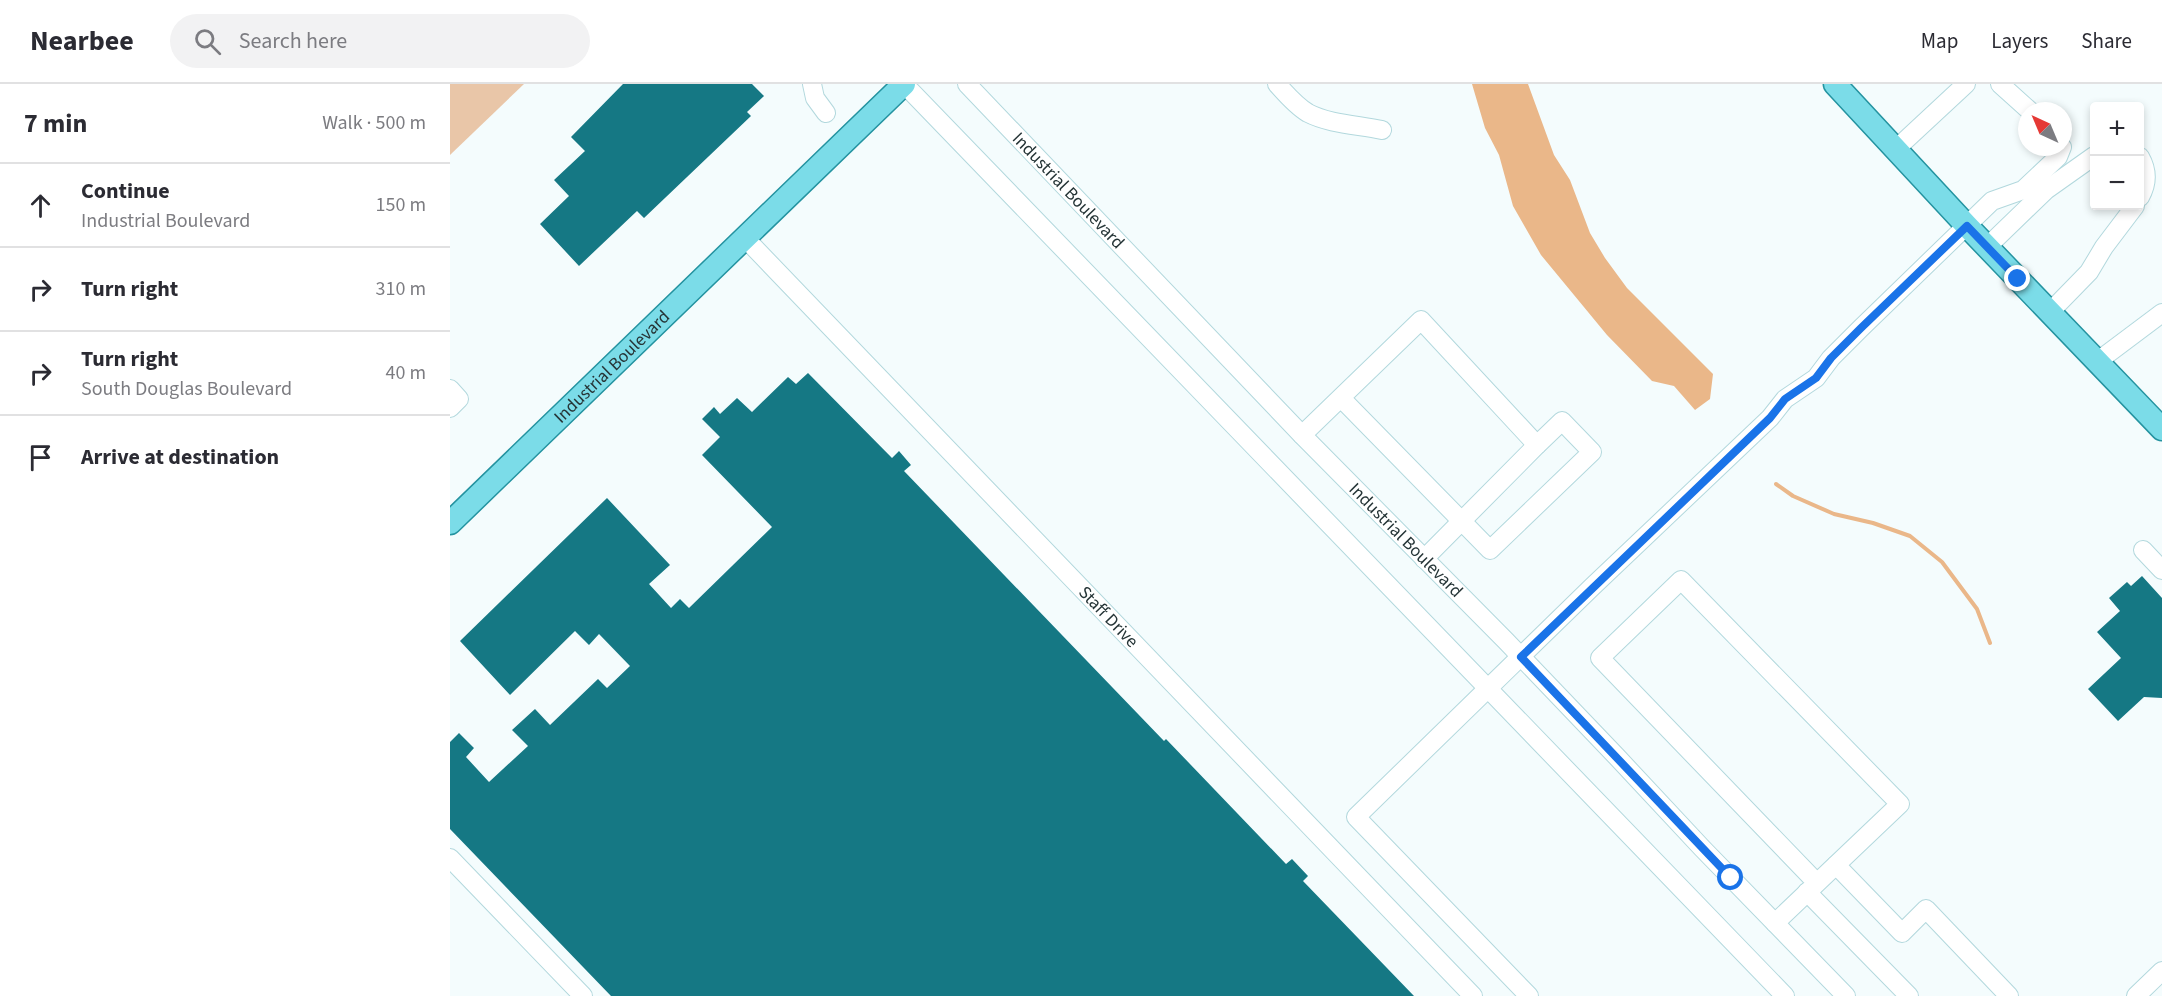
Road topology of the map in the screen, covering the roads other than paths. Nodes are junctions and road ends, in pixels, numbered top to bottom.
1 (812, 84) edge
2 (904, 84) edge
3 (967, 84) edge
4 (1277, 84) edge
5 (1835, 84) edge
6 (1966, 84) edge
7 (2000, 84) edge
8 (2020, 102) edge
9 (826, 113) dead end
10 (1382, 130) dead end
11 (1896, 149) junction
12 (2058, 156) edge
13 (2090, 159) edge
14 (2144, 165) edge
15 (2144, 186) edge
16 (2132, 210) edge
17 (1967, 226) junction
18 (745, 238) junction
19 (1987, 247) junction
20 (2050, 312) junction
21 (2162, 313) edge
22 (2098, 362) junction
23 (450, 389) edge
24 (1341, 398) junction
25 (450, 408) edge
26 (2162, 429) edge
27 (1302, 435) junction
28 (1537, 445) junction
29 (1462, 521) junction
30 (450, 523) edge
31 (2143, 550) dead end
32 (1424, 559) junction
33 (2162, 570) edge
34 (1521, 657) junction
35 (1489, 689) junction
36 (450, 858) edge
37 (1836, 865) junction
38 (1812, 887) junction
39 (1775, 923) junction
40 (2162, 971) edge
41 (584, 996) edge
42 (1473, 996) edge
43 (1529, 996) edge
44 (1785, 996) edge
45 (1846, 996) edge
46 (1909, 996) edge
47 (2009, 996) edge
48 (2136, 996) edge

1 - 9 street
2 - 18 main road, Industrial Boulevard
2 - 35 street
3 - 27 street, Industrial Boulevard
4 - 10 street
5 - 11 main road
6 - 11 street
7 - 8 street
11 - 17 main road
12 - 17 street
13 - 19 street
14 - 15 street
16 - 20 street
17 - 19 main road
17 - 34 street
18 - 30 main road, Industrial Boulevard
18 - 42 street, Staff Drive
19 - 20 main road
20 - 22 main road
21 - 22 street
22 - 26 main road
23 - 25 street
24 - 27 street
24 - 28 street
24 - 29 street
27 - 32 street, Industrial Boulevard
28 - 29 street
28 - 29 street
29 - 32 street
31 - 33 street
32 - 34 street, Industrial Boulevard
34 - 35 street
34 - 39 street, Industrial Boulevard
35 - 43 street
35 - 44 street
36 - 41 street
37 - 38 street
37 - 38 street
37 - 47 street
38 - 39 street
38 - 46 street
39 - 45 street, Industrial Boulevard
40 - 48 street

